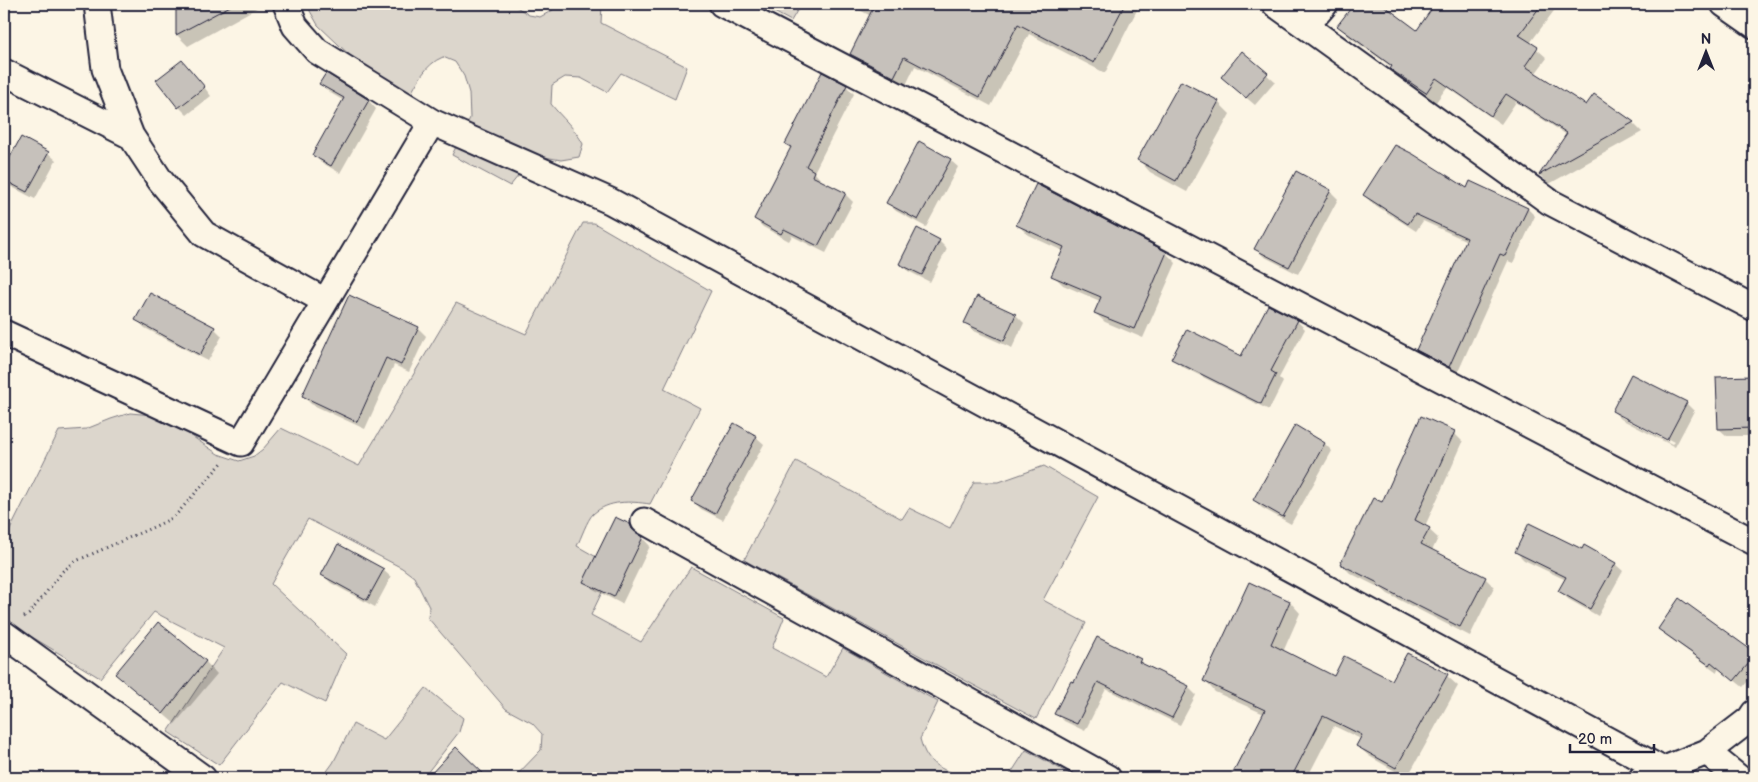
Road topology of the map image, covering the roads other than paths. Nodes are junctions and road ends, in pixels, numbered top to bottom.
1 (97, 4) edge
2 (286, 4) edge
3 (722, 4) edge
4 (1276, 4) edge
5 (1325, 4) edge
6 (1724, 4) edge
7 (1754, 25) edge
8 (1306, 26) junction
9 (4, 72) edge
10 (432, 122) junction
11 (131, 136) junction
12 (325, 301) junction
13 (1754, 308) edge
14 (4, 333) edge
15 (644, 521) dead end
16 (1754, 542) edge
17 (12, 627) edge
18 (1754, 713) edge
19 (1707, 752) junction
20 (1653, 774) edge
21 (203, 778) edge
22 (1108, 778) edge
23 (1738, 778) edge

1 - 11 street
2 - 10 street
3 - 16 street
4 - 8 street
5 - 8 street
6 - 7 street
8 - 13 street
9 - 11 street
10 - 12 street
10 - 20 street
11 - 12 street
12 - 14 street
15 - 22 street
17 - 21 street
18 - 19 street
19 - 20 street
19 - 23 street

